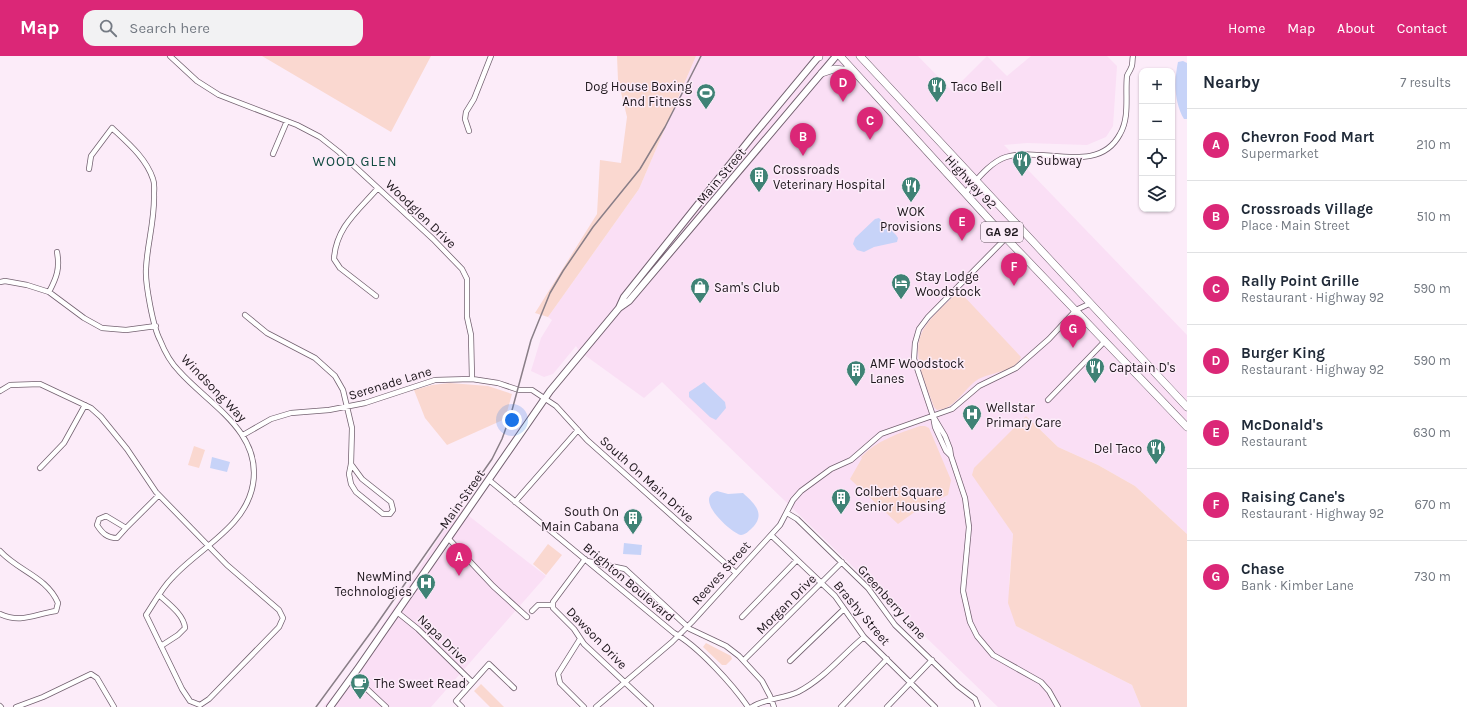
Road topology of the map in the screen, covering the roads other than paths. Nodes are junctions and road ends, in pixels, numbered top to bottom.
1 (491, 56) edge
2 (819, 56) edge
3 (836, 56) edge
4 (840, 56) edge
5 (1133, 56) edge
6 (172, 57) edge
7 (862, 58) edge
8 (853, 71) junction
9 (822, 73) junction
10 (287, 121) junction
11 (469, 131) dead end
12 (273, 154) dead end
13 (89, 169) dead end
14 (976, 181) junction
15 (378, 188) junction
16 (965, 193) junction
17 (1006, 238) junction
18 (57, 252) dead end
19 (0, 282) edge
20 (49, 292) junction
21 (376, 296) dead end
22 (1089, 304) junction
23 (619, 308) junction
24 (1076, 310) junction
25 (245, 315) dead end
26 (156, 326) junction
27 (1105, 341) junction
28 (472, 379) junction
29 (0, 391) edge
30 (546, 398) junction
31 (1048, 400) dead end
32 (84, 405) junction
33 (348, 407) junction
34 (1187, 407) edge
35 (933, 416) junction
36 (1187, 427) edge
37 (578, 430) junction
38 (243, 435) junction
39 (351, 464) junction
40 (40, 468) dead end
41 (489, 480) junction
42 (159, 495) junction
43 (515, 502) junction
44 (787, 513) junction
45 (126, 528) junction
46 (771, 535) junction
47 (448, 538) junction
48 (208, 546) junction
49 (0, 551) edge
50 (586, 560) junction
51 (798, 560) junction
52 (842, 562) junction
53 (736, 573) junction
54 (822, 583) junction
55 (159, 596) junction
56 (552, 606) junction
57 (844, 609) junction
58 (532, 611) dead end
59 (397, 612) junction
60 (0, 614) edge
61 (527, 617) dead end
62 (742, 617) dead end
63 (688, 626) junction
64 (679, 636) junction
65 (864, 637) junction
66 (580, 639) junction
67 (161, 646) junction
68 (887, 659) junction
69 (744, 660) junction
70 (932, 660) junction
71 (790, 661) dead end
72 (353, 676) junction
73 (472, 682) junction
74 (624, 682) junction
75 (911, 682) junction
76 (514, 688) dead end
77 (772, 700) junction
78 (934, 706) edge
79 (16, 707) edge
80 (114, 707) edge
81 (330, 707) edge
82 (386, 707) edge
83 (462, 707) edge
84 (584, 707) edge
85 (596, 707) edge
86 (651, 707) edge
87 (748, 707) edge
88 (752, 707) edge
89 (774, 707) edge
90 (841, 707) edge
91 (887, 707) edge
92 (978, 707) edge
93 (1058, 707) edge

1 - 11 street
2 - 23 main road, Main Street
3 - 9 main road, Main Street
4 - 8 main road, Highway 92 / GA 92
5 - 14 street
6 - 10 street, Woodglen Drive
7 - 14 main road, Highway 92 / GA 92
8 - 9 main road
8 - 16 main road, Highway 92 / GA 92
9 - 23 main road, Main Street
10 - 12 street
10 - 15 street, Woodglen Drive
13 - 26 street, Windsong Way
14 - 16 street
14 - 22 main road, Highway 92 / GA 92
15 - 21 street
15 - 28 street, Woodglen Drive
16 - 17 main road, Highway 92 / GA 92
17 - 24 main road, Highway 92 / GA 92
17 - 35 street
18 - 20 street
19 - 20 street
20 - 26 street
22 - 24 street
22 - 34 main road, Highway 92 / GA 92
23 - 30 main road, Main Street
24 - 27 main road, Highway 92 / GA 92
24 - 35 street, Reeves Street
25 - 33 street
26 - 38 street, Windsong Way
27 - 31 street
27 - 36 main road, Highway 92 / GA 92
28 - 30 street, Serenade Lane
28 - 33 street, Serenade Lane
29 - 32 street, Windsong Way
30 - 37 street, South On Main Drive
30 - 41 main road, Main Street
32 - 40 street
32 - 42 street, Windsong Way
33 - 38 street, Serenade Lane
33 - 39 street
35 - 44 street, Reeves Street
35 - 93 street
37 - 43 street
37 - 53 street, South On Main Drive
38 - 48 street, Windsong Way
39 - 39 street
41 - 43 street, Brighton Boulevard
41 - 47 main road, Main Street
42 - 45 street
42 - 48 street, Windsong Way
43 - 50 street, Brighton Boulevard
44 - 46 street, Reeves Street
44 - 52 street, Greenberry Lane
45 - 45 street
46 - 51 street, Brashy Street
46 - 53 street, Reeves Street
47 - 59 main road, Main Street
47 - 61 street
48 - 55 street, Windsong Way
48 - 67 street, Windsong Way
49 - 60 street
50 - 56 street, Dawson Drive
50 - 63 street
50 - 64 street, Brighton Boulevard
51 - 54 street, Brashy Street
51 - 62 street
52 - 54 street, Morgan Drive
52 - 70 street, Greenberry Lane
53 - 63 street, Reeves Street
54 - 57 street, Brashy Street
54 - 69 street, Morgan Drive
55 - 67 street, Windsong Way
55 - 67 street
56 - 58 street
56 - 66 street, Dawson Drive
57 - 65 street, Brashy Street
57 - 71 street
59 - 72 main road, Main Street
59 - 73 street, Napa Drive
63 - 64 street, Reeves Street
63 - 69 street
64 - 74 street, Reeves Street
64 - 87 street, Brighton Boulevard
65 - 68 street, Brashy Street
65 - 77 street
66 - 74 street, Dawson Drive
66 - 84 street
68 - 75 street, Brashy Street
68 - 90 street
69 - 77 street
70 - 75 street
70 - 92 street, Greenberry Lane
72 - 81 main road, Main Street
72 - 82 street
73 - 76 street
73 - 83 street
74 - 85 street, Reeves Street
74 - 86 street, Dawson Drive
75 - 78 street, Brashy Street
75 - 91 street
77 - 88 street
77 - 89 street
79 - 80 street

